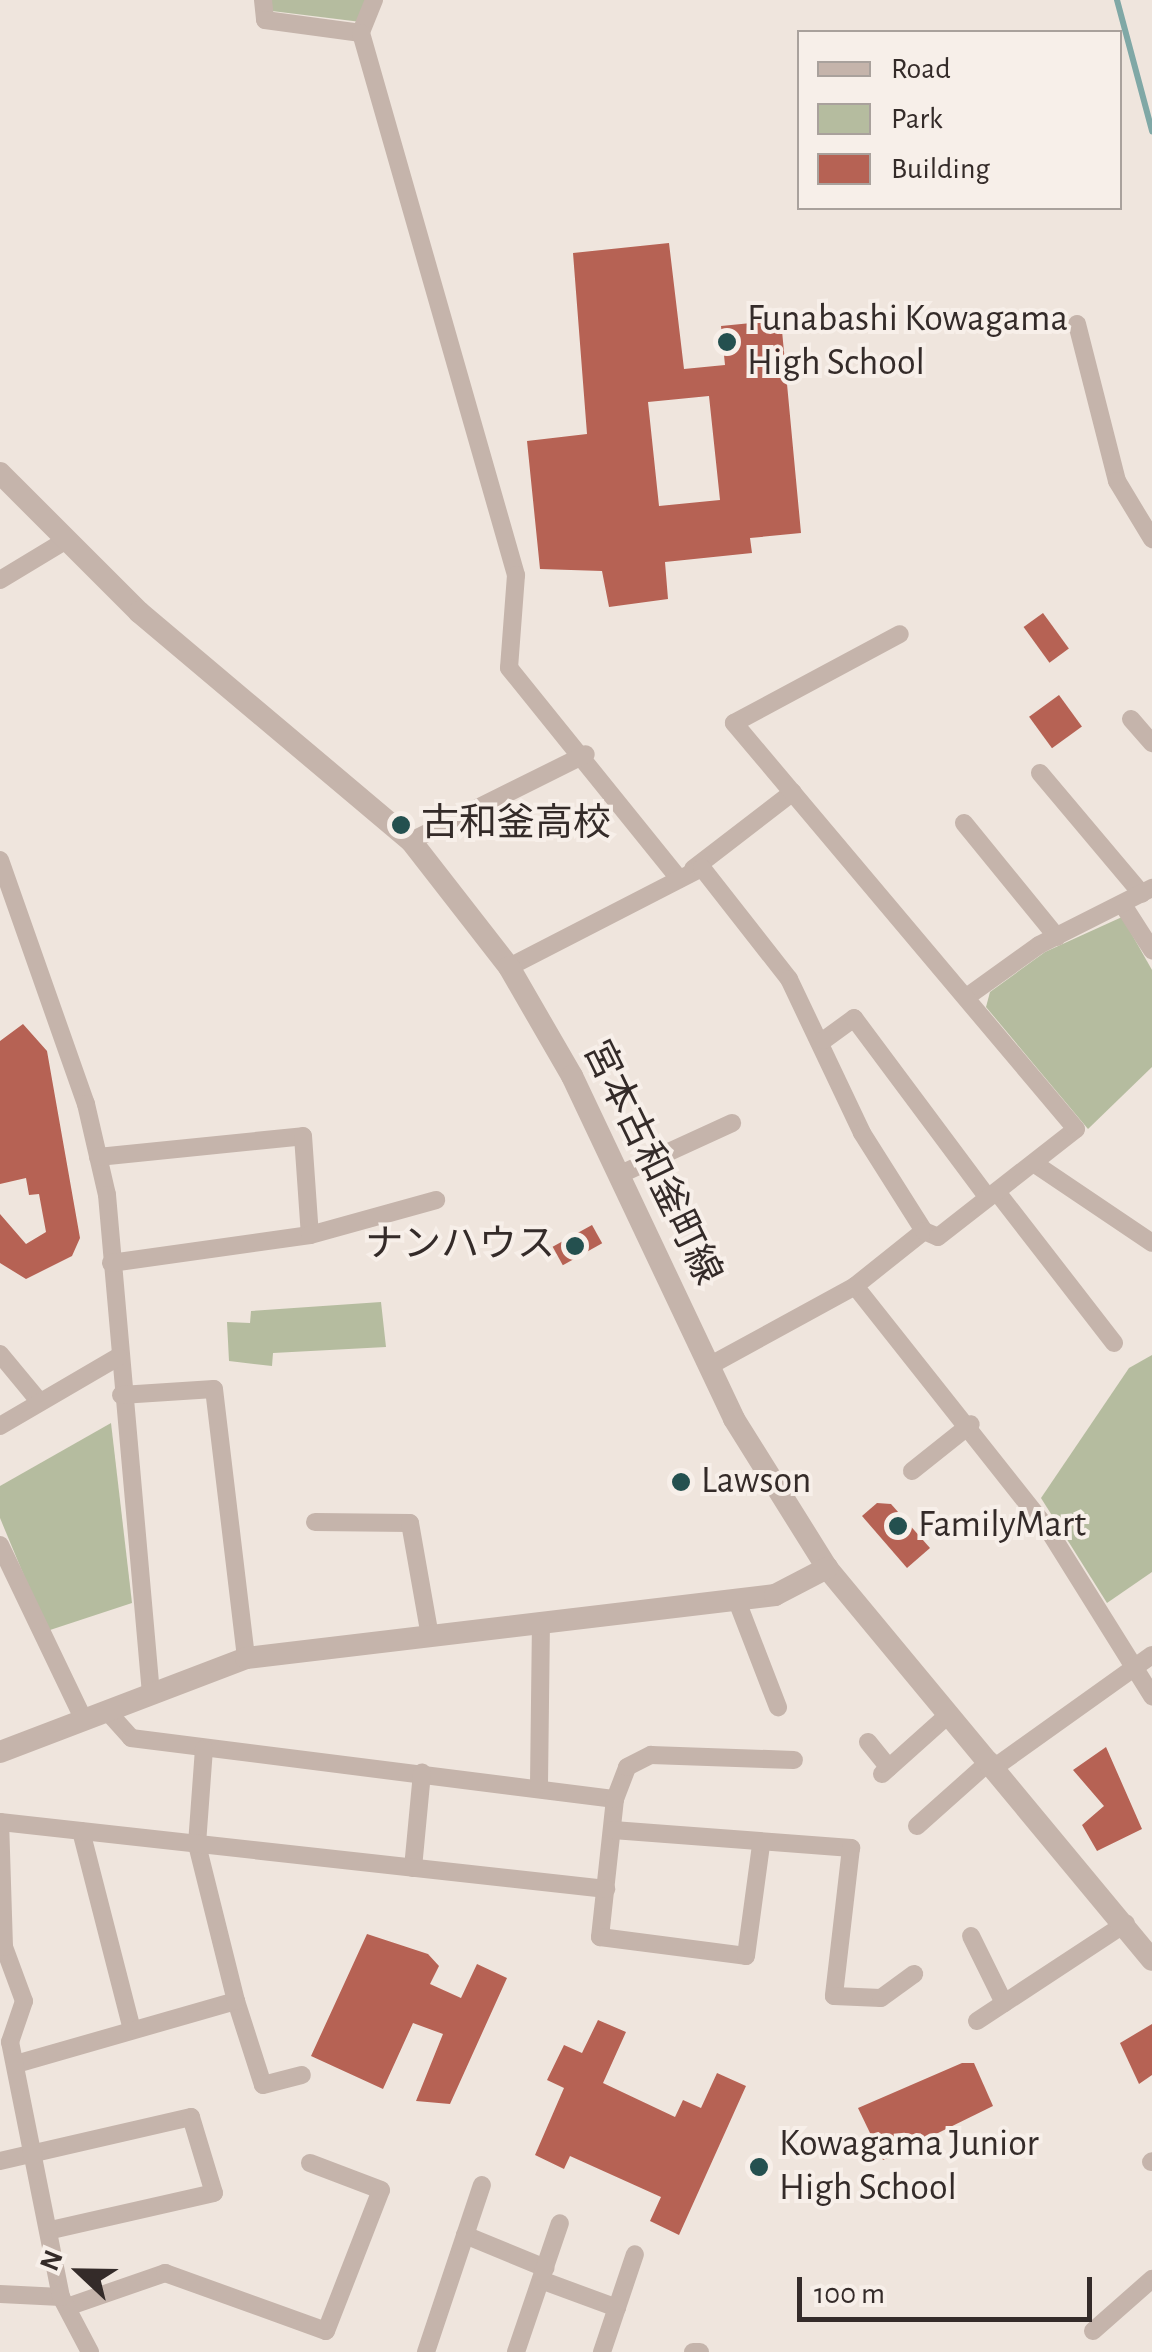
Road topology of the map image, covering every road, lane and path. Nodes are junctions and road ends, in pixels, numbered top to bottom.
1 (262, 0) edge
2 (374, 0) edge
3 (361, 33) junction
4 (1077, 324) dead end
5 (0, 472) edge
6 (1152, 538) edge
7 (63, 542) junction
8 (0, 580) edge
9 (900, 634) dead end
10 (1131, 719) dead end
11 (1152, 743) edge
12 (586, 754) junction
13 (1040, 774) dead end
14 (792, 792) junction
15 (964, 823) dead end
16 (411, 841) junction
17 (0, 860) edge
18 (686, 874) junction
19 (1147, 891) edge
20 (1122, 905) junction
21 (1056, 937) junction
22 (1152, 950) edge
23 (509, 967) junction
24 (968, 996) junction
25 (824, 1040) junction
26 (732, 1123) dead end
27 (98, 1156) junction
28 (1034, 1164) junction
29 (623, 1173) junction
30 (992, 1195) junction
31 (436, 1200) dead end
32 (924, 1231) junction
33 (310, 1236) junction
34 (1152, 1244) edge
35 (111, 1263) junction
36 (855, 1286) junction
37 (1114, 1343) dead end
38 (0, 1354) edge
39 (118, 1357) junction
40 (709, 1366) junction
41 (121, 1395) junction
42 (39, 1401) junction
43 (971, 1424) junction
44 (0, 1426) edge
45 (912, 1470) dead end
46 (315, 1522) dead end
47 (2, 1558) edge
48 (828, 1568) junction
49 (736, 1601) junction
50 (541, 1622) junction
51 (430, 1636) junction
52 (1152, 1655) edge
53 (246, 1658) junction
54 (1133, 1670) junction
55 (150, 1694) junction
56 (1152, 1696) edge
57 (778, 1706) dead end
58 (107, 1711) junction
59 (949, 1714) junction
60 (84, 1720) junction
61 (868, 1742) dead end
62 (204, 1749) junction
63 (0, 1752) edge
64 (794, 1760) dead end
65 (993, 1764) junction
66 (422, 1772) junction
67 (540, 1784) junction
68 (615, 1799) junction
69 (917, 1826) dead end
70 (613, 1830) junction
71 (81, 1831) junction
72 (197, 1844) junction
73 (760, 1845) junction
74 (413, 1868) junction
75 (606, 1889) junction
76 (1126, 1923) junction
77 (971, 1936) dead end
78 (2, 1947) edge
79 (1152, 1960) edge
80 (914, 1974) dead end
81 (236, 2000) junction
82 (1004, 2003) junction
83 (977, 2021) dead end
84 (132, 2030) junction
85 (16, 2064) junction
86 (302, 2075) dead end
87 (39, 2158) junction
88 (0, 2161) edge
89 (310, 2164) dead end
90 (482, 2185) dead end
91 (560, 2223) dead end
92 (54, 2229) junction
93 (465, 2236) junction
94 (636, 2254) dead end
95 (543, 2274) junction
96 (1152, 2279) edge
97 (0, 2294) edge
98 (64, 2302) junction
99 (617, 2308) junction
100 (1094, 2331) dead end
101 (90, 2352) edge
102 (426, 2352) edge
103 (516, 2352) edge
104 (602, 2352) edge

1 - 3 street
2 - 3 street
3 - 12 street
4 - 6 street
5 - 7 street, 宮本古和釜町線
7 - 8 street
7 - 16 street, 宮本古和釜町線
9 - 14 street
10 - 11 street
12 - 16 street
12 - 18 street
13 - 19 street
14 - 18 street
14 - 24 street
15 - 21 street
16 - 23 street, 宮本古和釜町線
17 - 27 street
18 - 23 street
18 - 25 street
19 - 20 street
20 - 21 street
20 - 22 street
21 - 24 street
23 - 29 street, 宮本古和釜町線
24 - 28 street
25 - 30 street
25 - 32 street
26 - 29 street
27 - 33 street
27 - 35 street
28 - 30 street
28 - 34 street
29 - 40 street, 宮本古和釜町線
30 - 32 street
30 - 37 street
31 - 33 street
32 - 36 street
33 - 35 street
35 - 39 street
36 - 40 street
36 - 43 street
38 - 42 street
39 - 41 street
39 - 42 street
40 - 48 street, 宮本古和釜町線
41 - 53 street
41 - 55 street
42 - 44 street
43 - 45 street
43 - 54 street
46 - 51 street
47 - 60 street
48 - 49 street
48 - 59 street, 宮本古和釜町線
49 - 50 street
49 - 57 street
50 - 51 street
50 - 67 street
51 - 53 street
52 - 54 street
53 - 55 street
54 - 56 street
54 - 65 street
55 - 58 street
58 - 60 street
58 - 62 street
59 - 61 street
59 - 65 street, 宮本古和釜町線
60 - 63 street
62 - 66 street
62 - 72 street
64 - 68 street
65 - 69 street
65 - 76 street, 宮本古和釜町線
66 - 67 street
66 - 74 street
67 - 68 street
68 - 70 street
70 - 73 street
70 - 75 street
71 - 72 street
71 - 78 street
71 - 84 street
72 - 74 street
72 - 81 street
73 - 75 street
73 - 80 street
74 - 75 street
76 - 79 street, 宮本古和釜町線
76 - 82 street
77 - 82 street
78 - 85 street
81 - 84 street
81 - 86 street
82 - 83 street
84 - 85 street
85 - 87 street
87 - 88 street
87 - 92 street
87 - 92 street
89 - 98 street
90 - 93 street
91 - 95 street
92 - 98 street
93 - 95 street
93 - 102 street
94 - 99 street
95 - 99 street
95 - 103 street
96 - 100 street
97 - 98 street
98 - 101 street
99 - 104 street

